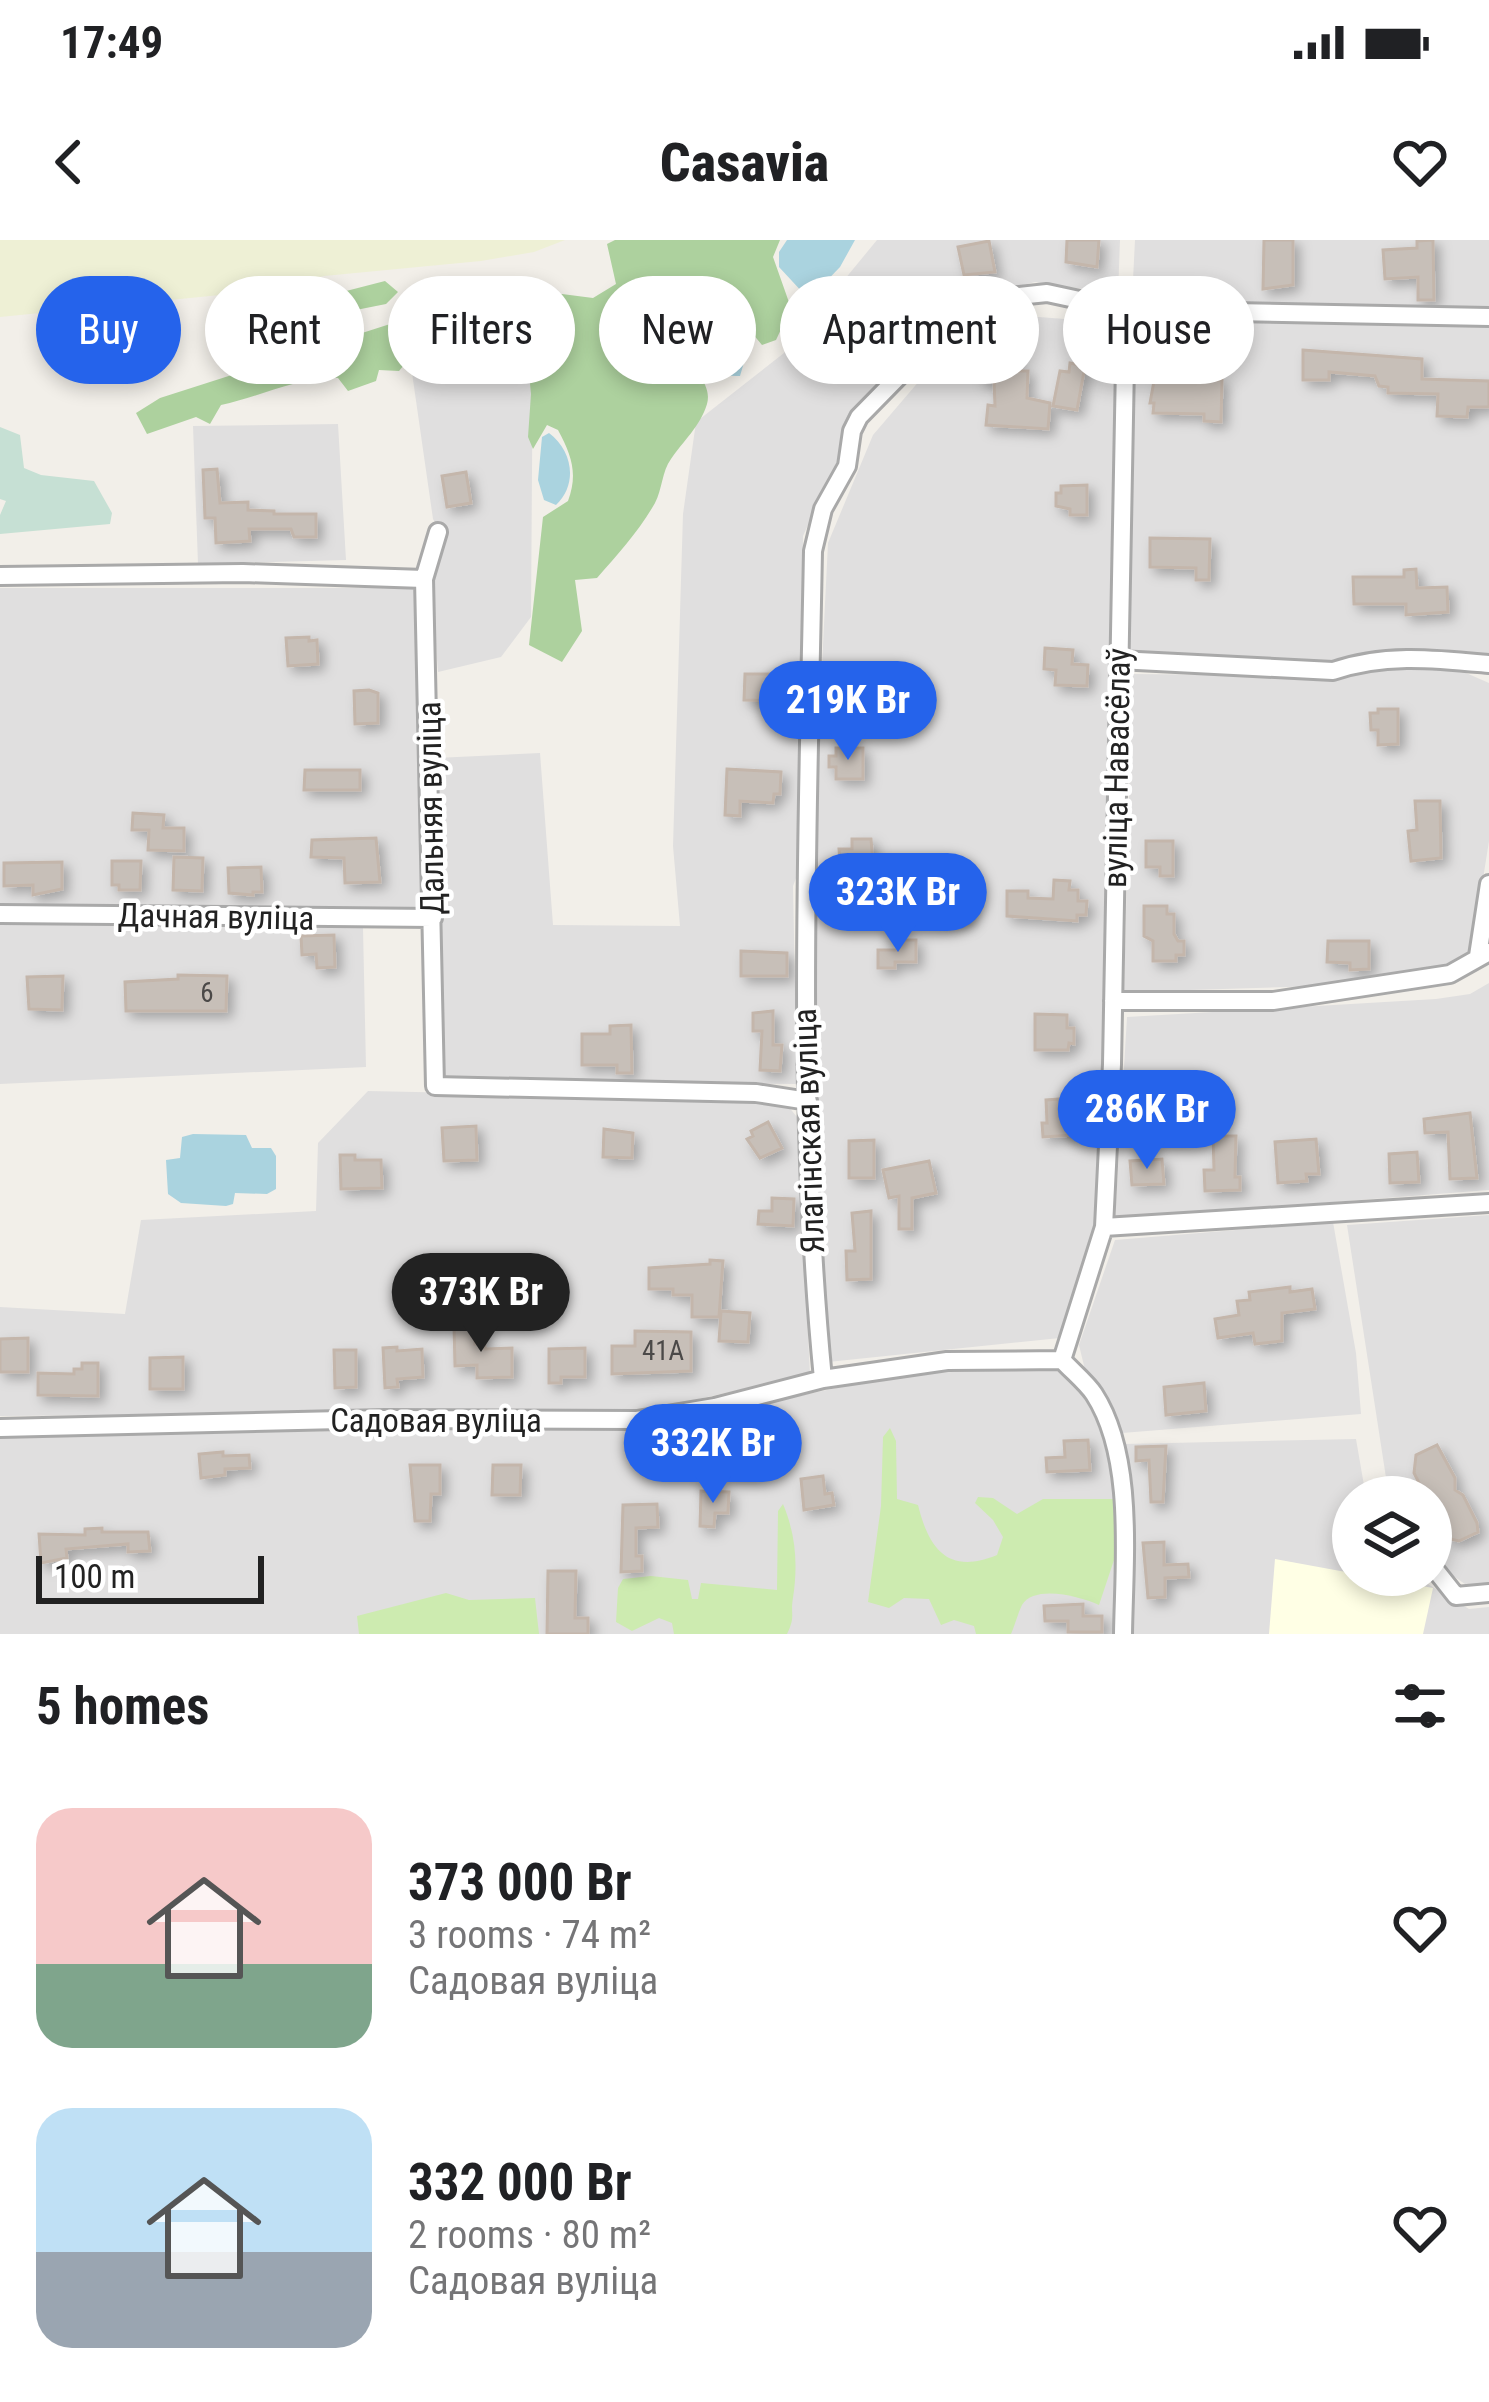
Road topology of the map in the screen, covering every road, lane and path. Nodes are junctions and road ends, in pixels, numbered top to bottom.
1 (1063, 296) edge
2 (1254, 312) edge
3 (1489, 317) edge
4 (1124, 384) edge
5 (438, 532) dead end
6 (0, 576) edge
7 (424, 579) junction
8 (1118, 660) junction
9 (1489, 664) edge
10 (1489, 884) edge
11 (0, 914) edge
12 (433, 918) junction
13 (1484, 954) edge
14 (1113, 1001) junction
15 (808, 1101) junction
16 (1489, 1203) edge
17 (1105, 1227) junction
18 (1062, 1360) junction
19 (823, 1379) junction
20 (0, 1428) edge
21 (1452, 1591) edge
22 (1489, 1593) edge
23 (1124, 1634) edge

1 - 15 street, Ялагінская вуліца
2 - 3 street, Ялагінская вуліца
4 - 8 street, вуліца Навасёлаў
5 - 7 street, Дальняя вуліца
6 - 7 street
7 - 12 street, Дальняя вуліца
8 - 9 street
8 - 14 street, вуліца Навасёлаў
10 - 13 street
11 - 12 street, Дачная вуліца
12 - 15 street, Дальняя вуліца
13 - 14 street
14 - 17 street, вуліца Навасёлаў
15 - 19 street, Ялагінская вуліца
16 - 17 street
17 - 18 street
18 - 19 street, Садовая вуліца
18 - 23 street
19 - 20 street, Садовая вуліца
21 - 22 street

